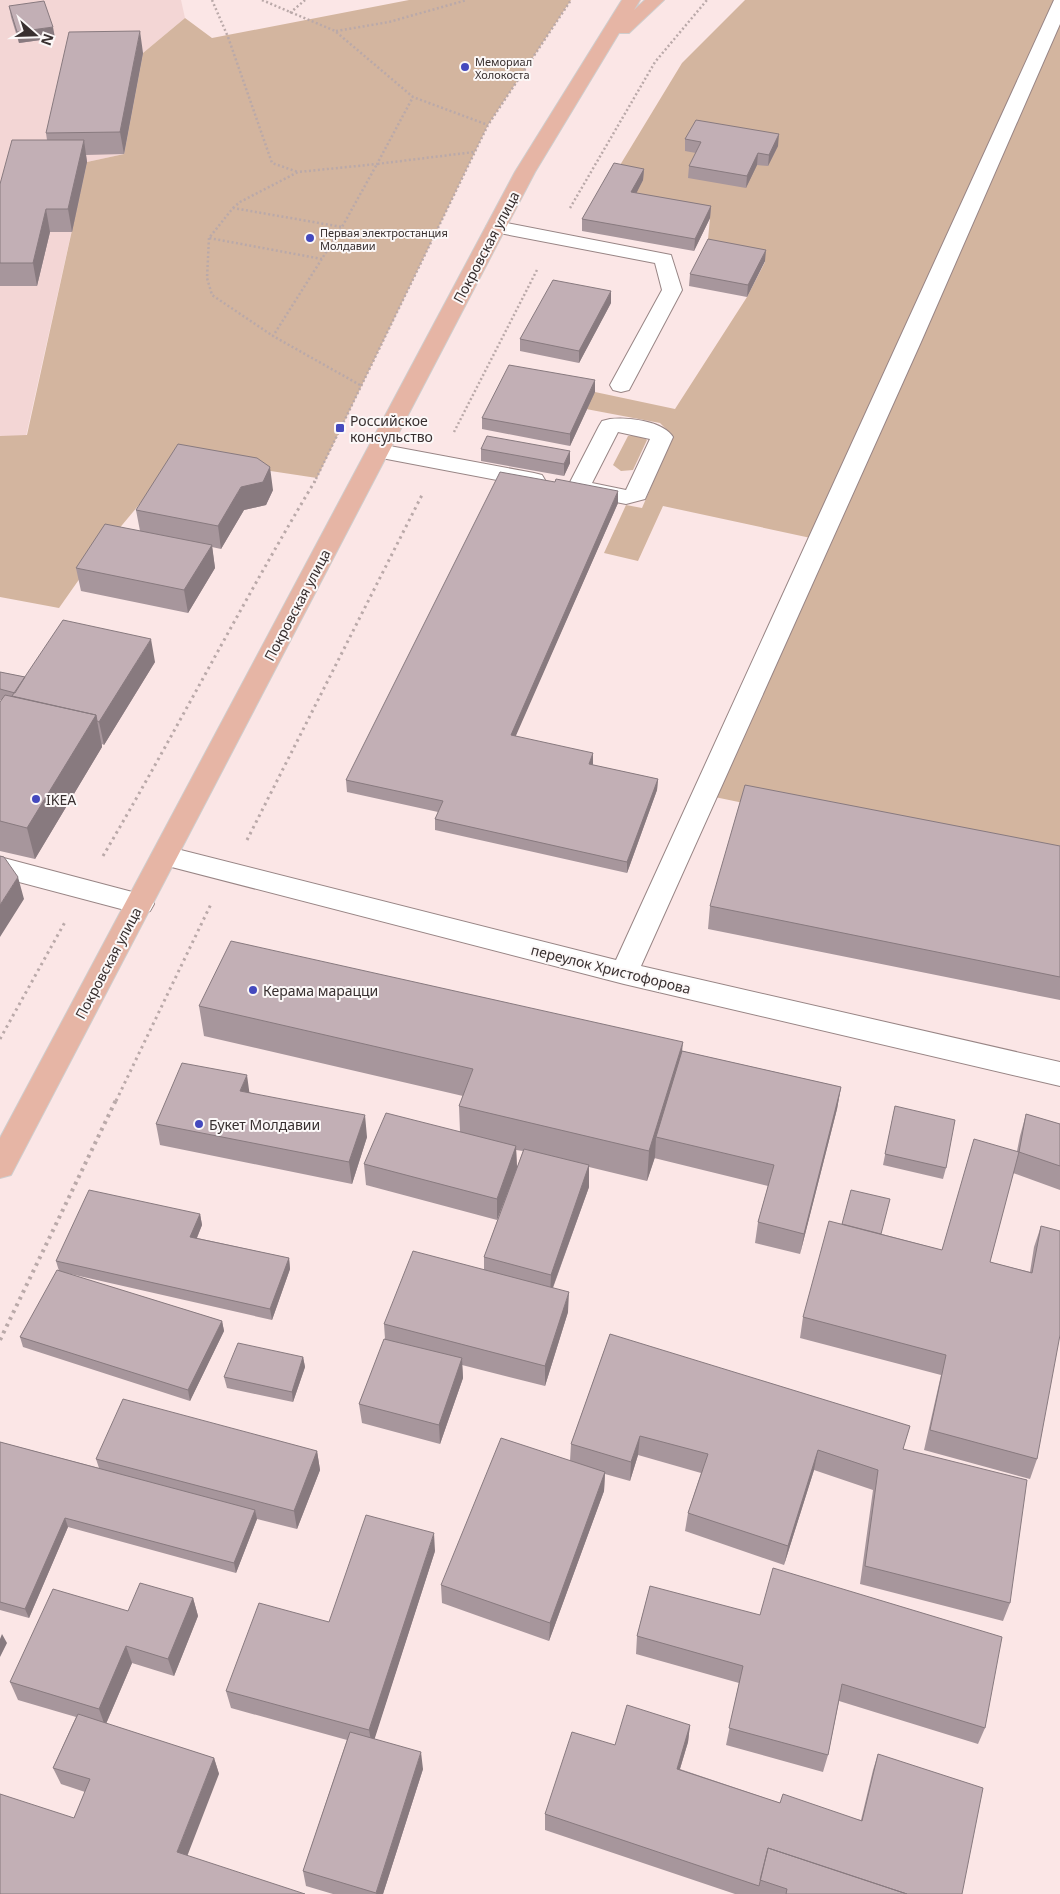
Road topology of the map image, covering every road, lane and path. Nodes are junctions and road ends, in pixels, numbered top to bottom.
1 (212, 0) edge
2 (262, 0) edge
3 (305, 0) edge
4 (467, 0) edge
5 (571, 0) edge
6 (631, 0) edge
7 (655, 0) edge
8 (1060, 4) edge
9 (290, 13) junction
10 (335, 31) junction
11 (601, 48) junction
12 (479, 70) dead end
13 (520, 77) junction
14 (413, 97) junction
15 (488, 125) junction
16 (474, 152) junction
17 (377, 164) junction
18 (298, 172) junction
19 (234, 208) junction
20 (342, 227) junction
21 (496, 227) junction
22 (210, 238) junction
23 (322, 259) junction
24 (273, 336) junction
25 (360, 385) junction
26 (621, 385) dead end
27 (379, 451) junction
28 (578, 488) edge
29 (165, 856) junction
30 (0, 867) edge
31 (230, 872) junction
32 (84, 887) junction
33 (140, 904) junction
34 (624, 973) junction
35 (0, 1039) edge
36 (1060, 1074) edge
37 (0, 1166) edge
38 (0, 1340) edge

1 - 18 path
2 - 9 path
3 - 9 path
4 - 10 path
5 - 13 path
6 - 11 main road, Покровская улица
7 - 11 main road, Покровская улица
8 - 34 street
9 - 10 path
10 - 14 path
11 - 21 main road, Покровская улица
12 - 13 path
13 - 15 path
14 - 15 path
14 - 17 path
15 - 16 path
16 - 17 path
16 - 25 path
17 - 18 path
17 - 20 path
18 - 19 path
19 - 20 path
19 - 22 path
20 - 23 path
21 - 26 street
21 - 27 main road, Покровская улица
22 - 23 path
22 - 24 path
23 - 24 path
24 - 25 path
25 - 32 path
27 - 28 street
27 - 29 main road, Покровская улица
29 - 31 street, переулок Христофорова
29 - 33 main road, Покровская улица
30 - 32 street
31 - 34 street, переулок Христофорова
31 - 38 path
32 - 33 street
32 - 35 path
33 - 37 main road, Покровская улица
34 - 36 street, переулок Христофорова

